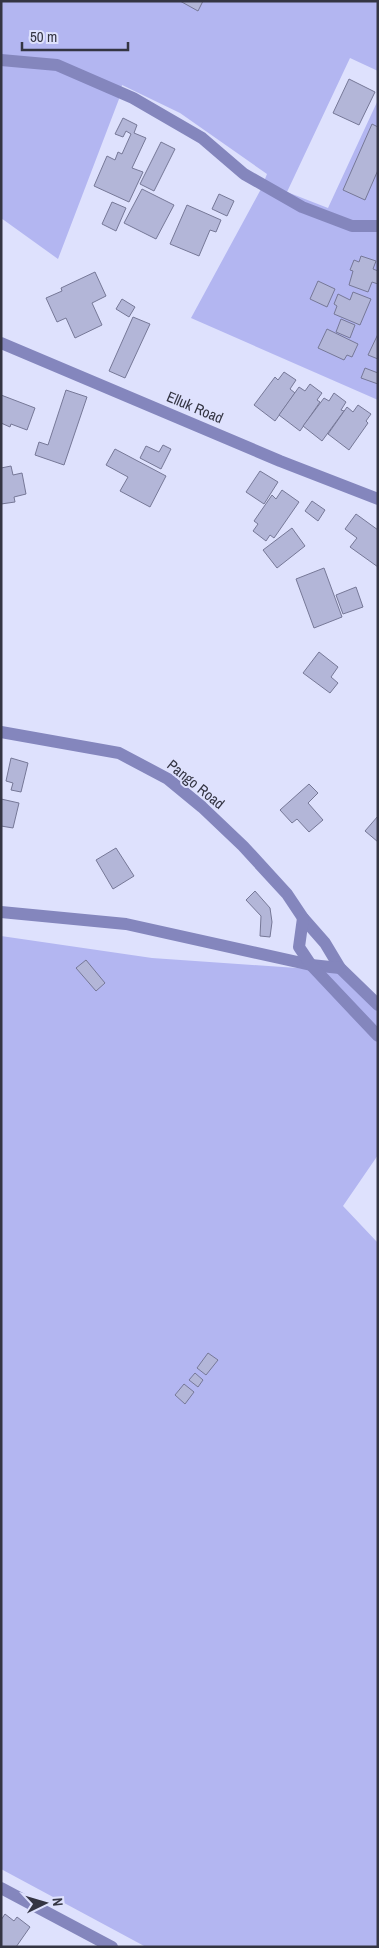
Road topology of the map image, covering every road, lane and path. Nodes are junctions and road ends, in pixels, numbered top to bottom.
1 (1, 60) edge
2 (378, 226) edge
3 (1, 343) edge
4 (378, 500) edge
5 (1, 732) edge
6 (1, 912) edge
7 (303, 918) junction
8 (311, 965) junction
9 (340, 968) junction
10 (378, 1005) edge
11 (378, 1036) edge
12 (1, 1888) edge
13 (112, 1947) edge

1 - 2 street
3 - 4 street, Elluk Road
5 - 7 street, Pango Road
6 - 8 street
7 - 8 street
7 - 9 street, Pango Road
8 - 9 street
8 - 11 street
9 - 10 street, Pango Road
12 - 13 street

